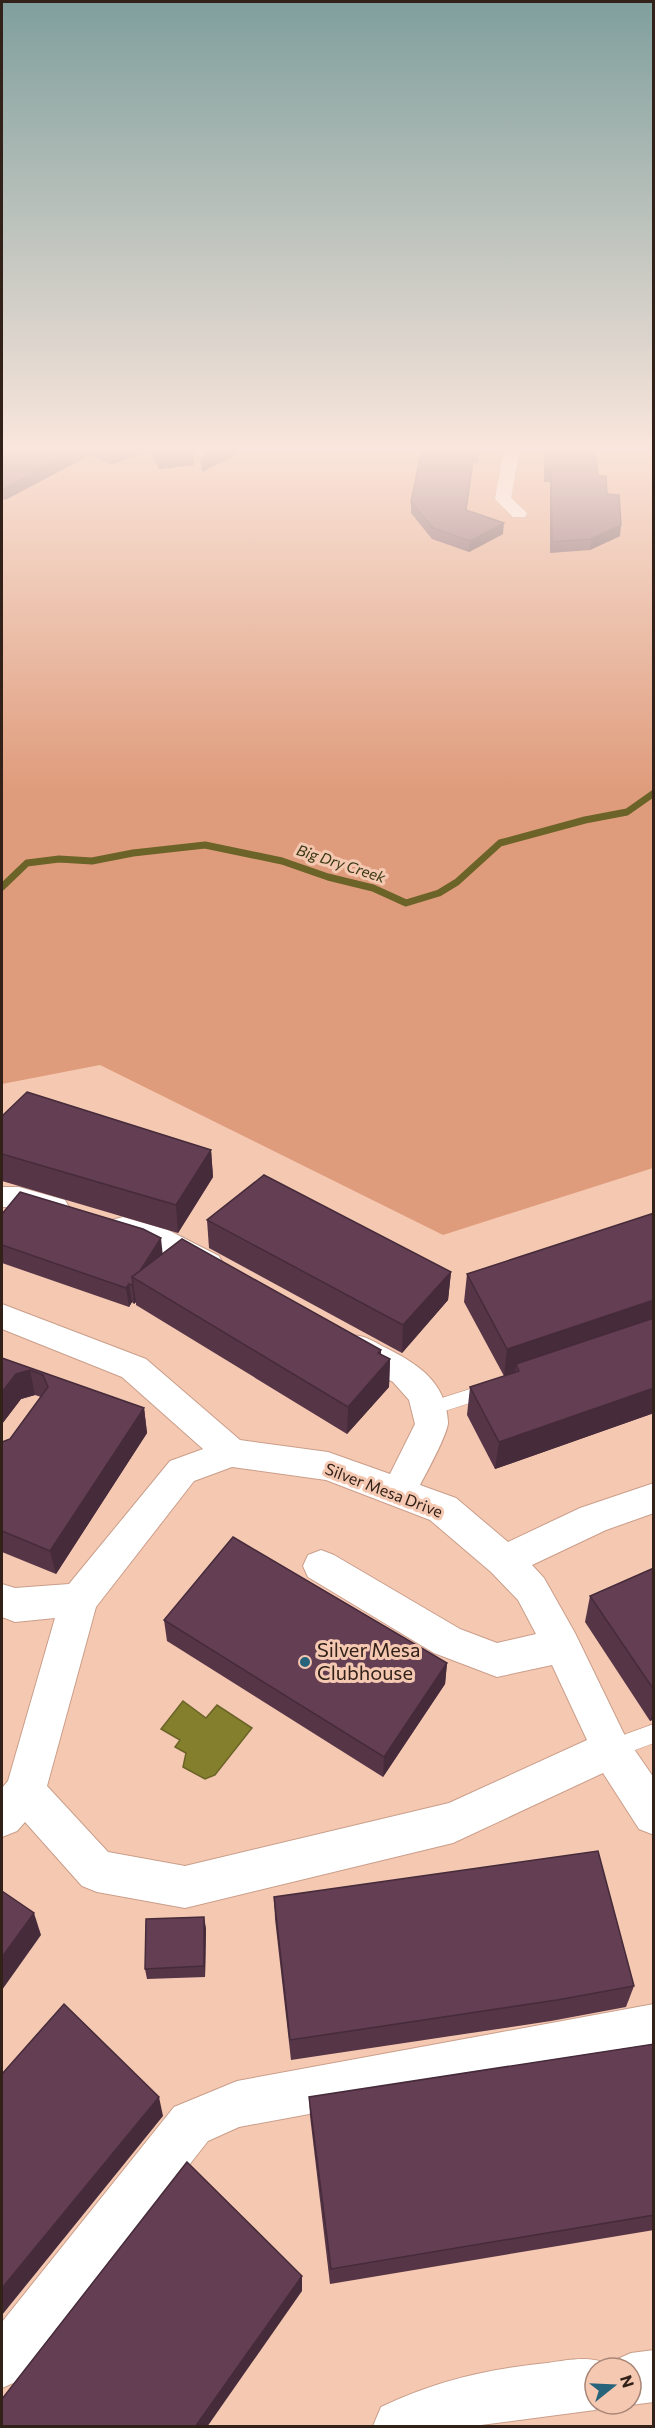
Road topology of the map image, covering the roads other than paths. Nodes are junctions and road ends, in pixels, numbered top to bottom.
1 (2, 1197) edge
2 (229, 1275) edge
3 (2, 1316) edge
4 (332, 1333) edge
5 (501, 1386) edge
6 (429, 1409) junction
7 (231, 1453) junction
8 (399, 1493) junction
9 (652, 1498) edge
10 (504, 1561) junction
11 (321, 1566) dead end
12 (2, 1600) edge
13 (79, 1600) junction
14 (562, 1645) junction
15 (654, 1732) edge
16 (611, 1749) junction
17 (13, 1804) edge
18 (654, 1815) edge
19 (654, 2027) edge
20 (2, 2362) edge
21 (583, 2386) edge
22 (400, 2427) edge

1 - 2 street
3 - 7 street
4 - 6 street
5 - 6 lane
6 - 8 street
7 - 8 street, Silver Mesa Drive
7 - 13 street
8 - 10 street, Silver Mesa Drive
9 - 10 street
10 - 14 street, Silver Mesa Drive
11 - 14 street
12 - 13 street
13 - 17 street
14 - 16 street, Silver Mesa Drive
15 - 16 lane
16 - 17 street
16 - 18 street, Silver Mesa Drive
19 - 20 street
21 - 22 street

